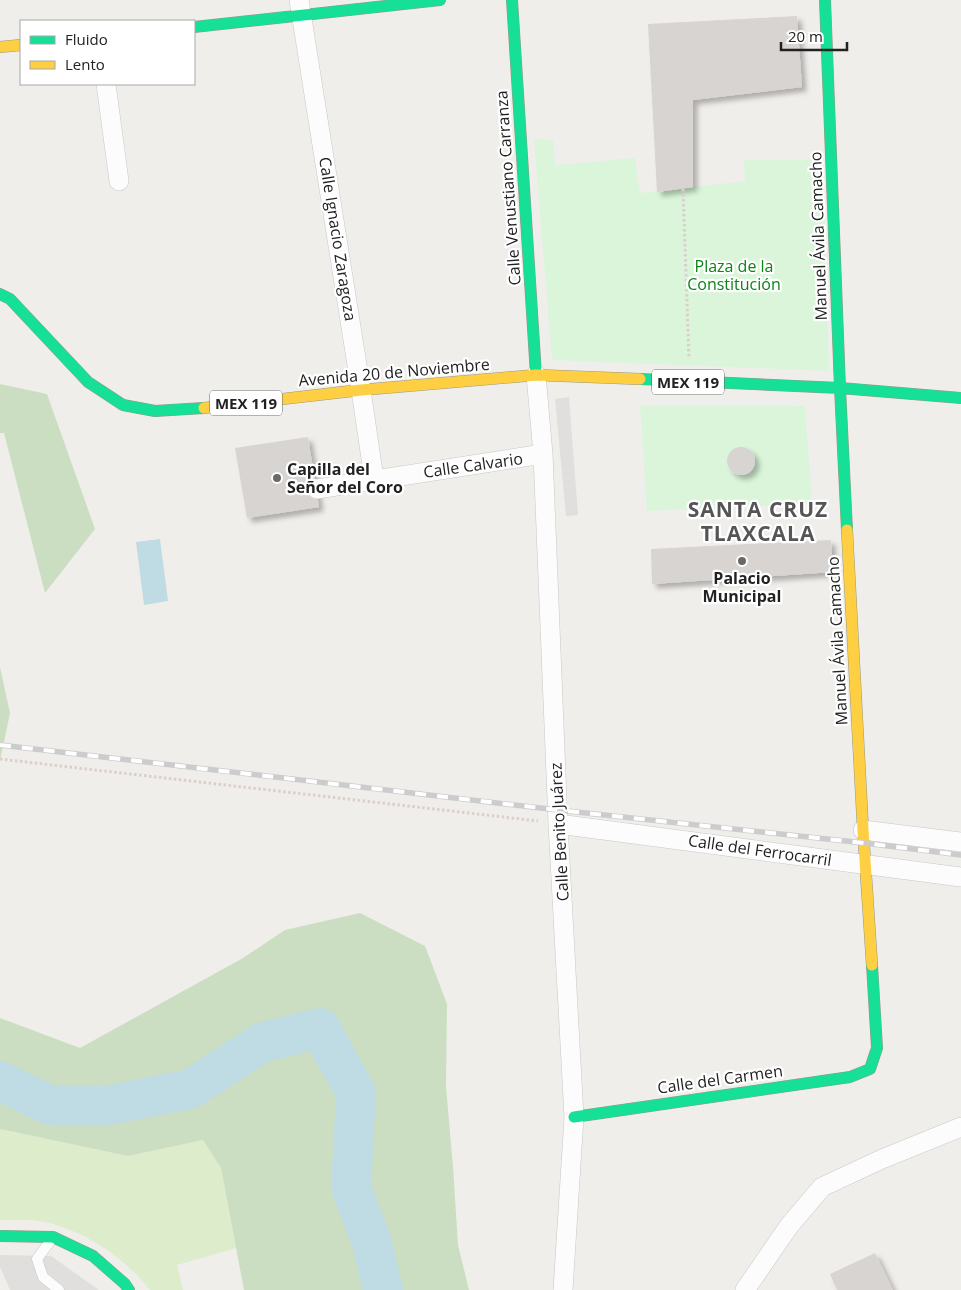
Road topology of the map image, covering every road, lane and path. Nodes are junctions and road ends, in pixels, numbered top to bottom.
1 (440, 0) edge
2 (512, 0) edge
3 (825, 0) edge
4 (301, 8) edge
5 (195, 28) edge
6 (20, 45) edge
7 (0, 47) edge
8 (106, 85) edge
9 (119, 181) dead end
10 (683, 189) dead end
11 (0, 294) edge
12 (536, 374) junction
13 (690, 382) junction
14 (840, 388) junction
15 (361, 390) junction
16 (961, 398) edge
17 (543, 454) junction
18 (374, 479) junction
19 (317, 489) dead end
20 (0, 759) edge
21 (558, 824) junction
22 (863, 830) junction
23 (961, 842) edge
24 (866, 865) junction
25 (961, 877) edge
26 (870, 1069) joint
27 (574, 1117) junction
28 (961, 1127) edge
29 (0, 1236) edge
30 (53, 1237) junction
31 (125, 1288) edge
32 (58, 1290) edge
33 (563, 1290) edge
34 (745, 1290) edge

1 - 4 main road
2 - 12 main road, Calle Venustiano Carranza
3 - 14 main road, Manuel Ávila Camacho
4 - 5 main road
4 - 15 street, Calle Ignacio Zaragoza
6 - 7 main road
8 - 9 street
10 - 13 path
11 - 15 main road, Avenida 20 de Noviembre / MEX 119
12 - 13 main road, MEX 119
12 - 15 main road, Avenida 20 de Noviembre / MEX 119
12 - 17 street, Calle Benito Juárez
13 - 14 main road, MEX 119
14 - 16 main road, MEX 119
14 - 22 main road, Manuel Ávila Camacho
15 - 18 street, Calle Ignacio Zaragoza
17 - 18 street, Calle Calvario
17 - 21 street, Calle Benito Juárez
18 - 19 street, Calle Calvario
20 - 21 path
21 - 24 street, Calle del Ferrocarril
21 - 27 street, Calle Benito Juárez
22 - 23 street
22 - 24 main road, Manuel Ávila Camacho
24 - 25 street, Calle del Ferrocarril
24 - 26 main road, Manuel Ávila Camacho
26 - 27 main road, Calle del Carmen
27 - 33 street, Calle Benito Juárez
28 - 34 street
29 - 30 main road
30 - 31 main road
30 - 32 lane

